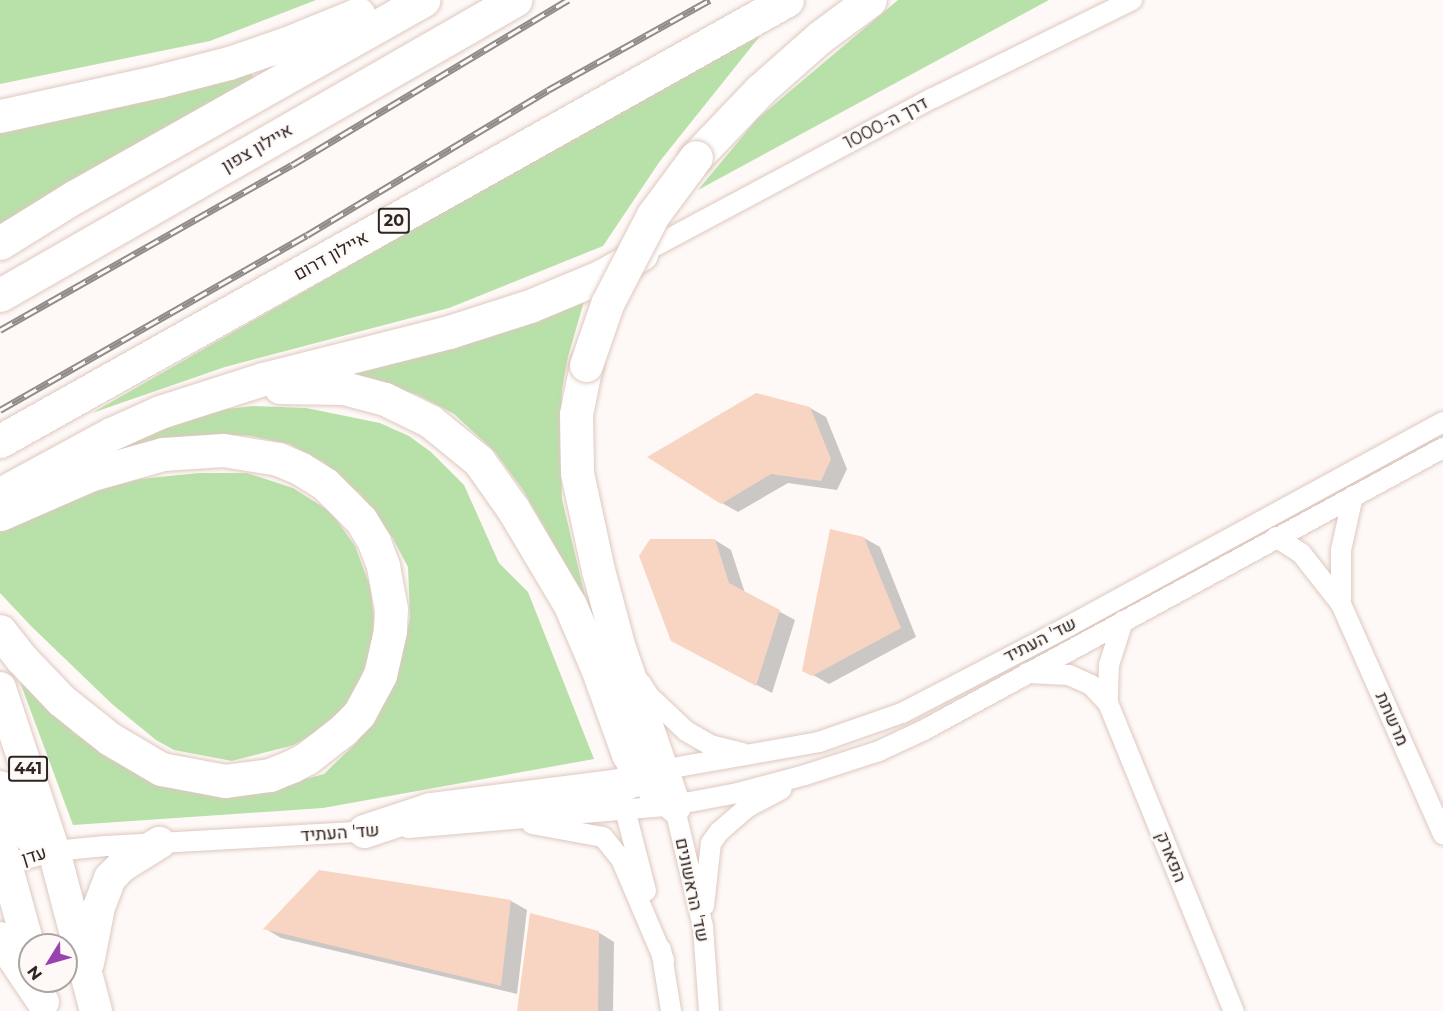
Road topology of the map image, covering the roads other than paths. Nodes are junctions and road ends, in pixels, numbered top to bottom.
1 (393, 0) edge
2 (423, 0) edge
3 (515, 0) edge
4 (786, 0) edge
5 (870, 0) edge
6 (1132, 0) edge
7 (0, 116) edge
8 (0, 243) edge
9 (644, 252) joint
10 (0, 295) edge
11 (232, 389) junction
12 (1443, 422) edge
13 (0, 441) edge
14 (1443, 448) edge
15 (0, 495) edge
16 (1353, 496) junction
17 (0, 514) edge
18 (1276, 537) junction
19 (1341, 604) junction
20 (1123, 621) junction
21 (0, 631) edge
22 (619, 648) junction
23 (1028, 673) junction
24 (0, 688) edge
25 (1108, 702) junction
26 (752, 755) junction
27 (806, 776) junction
28 (642, 780) junction
29 (0, 787) edge
30 (674, 804) junction
31 (506, 819) junction
32 (364, 831) junction
33 (1443, 834) edge
34 (159, 843) junction
35 (54, 851) junction
36 (1, 852) edge
37 (703, 927) junction
38 (25, 933) edge
39 (0, 938) edge
40 (664, 960) junction
41 (87, 973) junction
42 (42, 998) edge
43 (96, 1011) edge
44 (671, 1011) edge
45 (709, 1011) edge
46 (1234, 1011) edge

1 - 7 highway
2 - 8 highway
3 - 10 highway, איילון צפון
4 - 13 highway, איילון דרום / 20
5 - 22 highway, bridge
6 - 9 street, דרך ה-1000
9 - 11 highway
11 - 15 highway
11 - 28 highway
12 - 26 street, שד' העתיד
14 - 16 street, שד' העתיד
16 - 18 street, שד' העתיד
16 - 19 street, מרשתת
17 - 21 highway
18 - 19 street, מרשתת
18 - 20 street, שד' העתיד
19 - 33 street, מרשתת
20 - 23 street, שד' העתיד
20 - 25 street, הפארק
22 - 26 street
22 - 28 highway
23 - 25 street, הפארק
23 - 27 street, שד' העתיד
24 - 35 main road, 441
25 - 46 street, הפארק
26 - 28 street, שד' העתיד
27 - 30 street, שד' העתיד
27 - 37 street
28 - 30 highway
28 - 30 street, שד' העתיד
28 - 31 street, שד' העתיד
28 - 32 highway
28 - 40 street
29 - 35 main road, 441
30 - 37 street, שד' הראשונים
31 - 32 street, שד' העתיד
31 - 40 street
32 - 34 street, שד' העתיד
34 - 35 street, שד' העתיד
34 - 41 main road
35 - 36 street, עדן
35 - 41 main road, 441
36 - 38 main road
37 - 45 street, שד' הראשונים
39 - 42 main road
40 - 44 street
41 - 43 main road, 441

